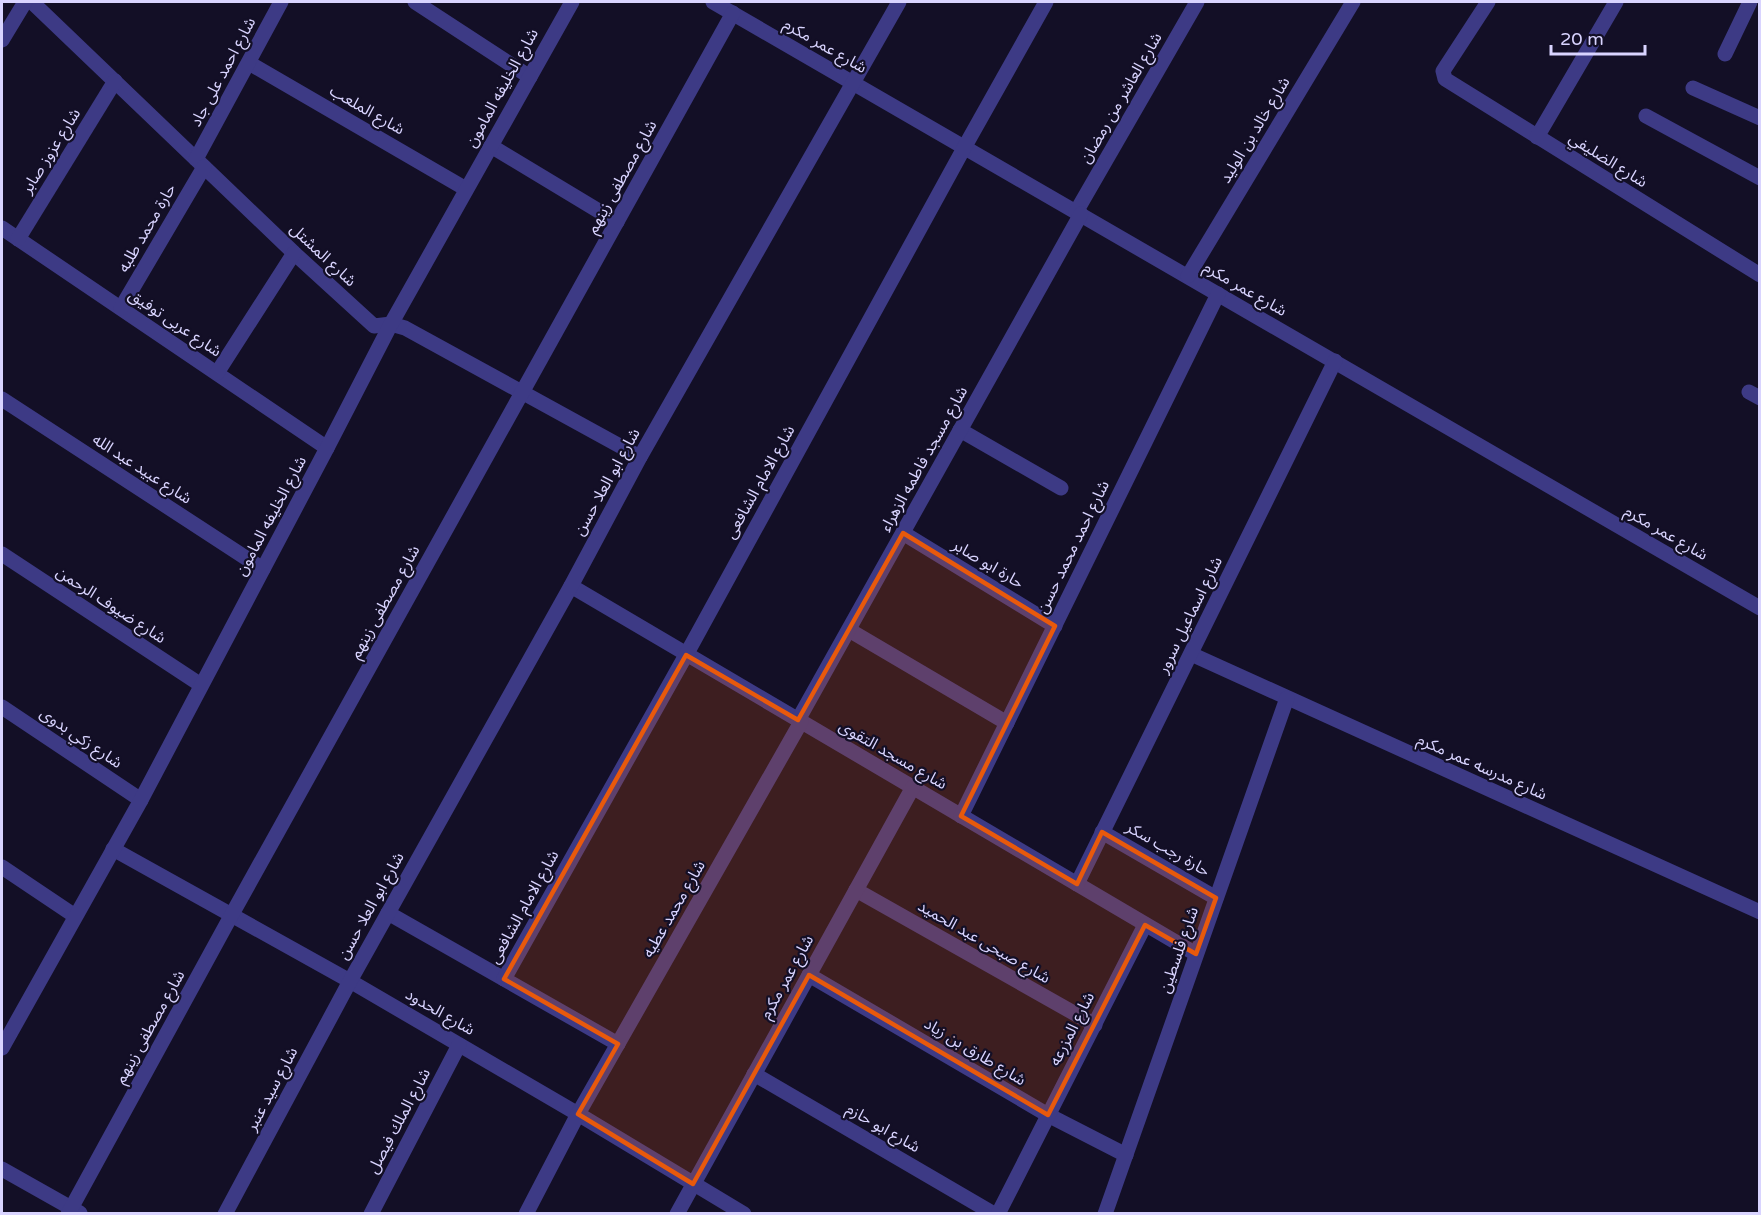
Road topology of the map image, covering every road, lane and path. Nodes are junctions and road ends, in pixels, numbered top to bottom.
1 (25, 2) edge
2 (32, 2) edge
3 (281, 2) edge
4 (415, 2) edge
5 (572, 2) edge
6 (713, 2) edge
7 (898, 2) edge
8 (1046, 2) edge
9 (1197, 2) edge
10 (1353, 2) edge
11 (1488, 2) edge
12 (1617, 2) edge
13 (1750, 2) edge
14 (733, 13) junction
15 (2, 40) edge
16 (1725, 54) dead end
17 (249, 63) junction
18 (530, 77) junction
19 (115, 81) junction
20 (853, 83) junction
21 (1693, 88) dead end
22 (1646, 116) dead end
23 (1760, 118) edge
24 (1537, 137) junction
25 (491, 146) junction
26 (964, 148) junction
27 (200, 163) junction
28 (1760, 178) edge
29 (466, 189) junction
30 (1079, 213) junction
31 (617, 222) junction
32 (2, 228) edge
33 (18, 239) junction
34 (294, 254) junction
35 (1760, 275) edge
36 (1188, 276) junction
37 (1218, 294) junction
38 (121, 309) junction
39 (391, 324) junction
40 (1335, 361) junction
41 (217, 373) junction
42 (522, 392) junction
43 (2, 399) edge
44 (960, 430) junction
45 (327, 448) junction
46 (640, 457) junction
47 (1061, 488) dead end
48 (903, 533) junction
49 (2, 554) edge
50 (263, 568) junction
51 (571, 586) junction
52 (1760, 608) edge
53 (1055, 626) junction
54 (849, 630) junction
55 (1191, 654) junction
56 (686, 655) junction
57 (201, 685) junction
58 (1287, 698) junction
59 (2, 707) edge
60 (800, 721) junction
61 (1007, 723) junction
62 (913, 788) junction
63 (141, 800) junction
64 (961, 816) junction
65 (1102, 832) junction
66 (113, 849) junction
67 (2, 867) edge
68 (1077, 884) junction
69 (856, 890) junction
70 (1216, 898) junction
71 (1760, 912) edge
72 (388, 913) junction
73 (75, 916) junction
74 (231, 916) junction
75 (1145, 925) junction
76 (1197, 954) junction
77 (809, 975) junction
78 (504, 979) junction
79 (350, 981) junction
80 (7, 1023) edge
81 (1095, 1025) junction
82 (618, 1044) junction
83 (459, 1045) junction
84 (2, 1048) edge
85 (754, 1074) junction
86 (578, 1114) junction
87 (1048, 1116) junction
88 (1126, 1155) junction
89 (2, 1169) edge
90 (693, 1184) junction
91 (73, 1212) edge
92 (225, 1214) edge
93 (371, 1214) edge
94 (526, 1214) edge
95 (677, 1214) edge
96 (744, 1214) edge
97 (996, 1214) edge
98 (1105, 1214) edge

1 - 15 street
2 - 19 street, شارع المشتل
3 - 17 street, شارع احمد على جاد
4 - 18 street
5 - 18 street, شارع الخليفه المامون
6 - 14 street, شارع عمر مكرم
7 - 20 street, شارع ابو العلا حسن
8 - 26 street, شارع الامام الشافعى
9 - 30 street, شارع العاشر من رمضان
10 - 36 street, شارع خالد بن الوليد
11 - 24 street, شارع الضليفي
12 - 24 street
13 - 16 street
14 - 20 street, شارع عمر مكرم
14 - 31 street, شارع مصطفى زينهم
17 - 27 street, شارع احمد على جاد
17 - 29 street, شارع الملعب
18 - 25 street, شارع الخليفه المامون
19 - 27 street, شارع المشتل
19 - 33 street, شارع عزوز صابر
20 - 26 street, شارع عمر مكرم
20 - 46 street, شارع ابو العلا حسن
21 - 23 street
22 - 28 street
24 - 35 street, شارع الضليفي
25 - 29 street, شارع الخليفه المامون
25 - 31 street
26 - 30 street, شارع عمر مكرم
26 - 56 street, شارع الامام الشافعى
27 - 34 street, شارع المشتل
27 - 38 street, حارة محمد طلبه
29 - 39 street, شارع الخليفه المامون
30 - 36 street, شارع عمر مكرم
30 - 44 street, شارع مسجد فاطمه الزهراء
31 - 42 street, شارع مصطفى زينهم
32 - 33 street, شارع عربى توفيق
33 - 38 street, شارع عربى توفيق
34 - 39 street, شارع المشتل
34 - 41 street
36 - 37 street, شارع عمر مكرم
37 - 40 street, شارع عمر مكرم
37 - 53 street, شارع احمد محمد حسن
38 - 41 street, شارع عربى توفيق
39 - 42 street, شارع المشتل
39 - 45 street, شارع الخليفه المامون
40 - 52 street, شارع عمر مكرم
40 - 55 street, شارع اسماعيل سرور
41 - 45 street, شارع عربى توفيق
42 - 46 street, شارع المشتل
42 - 74 street, شارع مصطفى زينهم
43 - 50 street, شارع عبيد عبد الله
44 - 47 street
44 - 48 street, شارع مسجد فاطمه الزهراء
45 - 50 street, شارع الخليفه المامون
46 - 51 street, شارع ابو العلا حسن
48 - 53 street, حارة ابو صابر
48 - 54 street, شارع مسجد فاطمه الزهراء
49 - 57 street, شارع ضيوف الرحمن
50 - 57 street, شارع الخليفه المامون
51 - 56 street, شارع مسجد التقوى
51 - 72 street, شارع ابو العلا حسن
53 - 61 street, شارع احمد محمد حسن
54 - 60 street, شارع مسجد فاطمه الزهراء
54 - 61 street
55 - 58 street, شارع مدرسه عمر مكرم
55 - 65 street, شارع اسماعيل سرور
56 - 60 street, شارع مسجد التقوى
56 - 78 street, شارع الامام الشافعى
57 - 63 street, شارع الخليفه المامون
58 - 70 street, شارع فلسطين
58 - 71 street, شارع مدرسه عمر مكرم
59 - 63 street, شارع زكي بدوى
60 - 62 street, شارع مسجد التقوى
60 - 82 street, شارع محمد عطيه
61 - 64 street, شارع احمد محمد حسن
62 - 64 street, شارع مسجد التقوى
62 - 69 street, شارع عمر مكرم
63 - 66 street, شارع الخليفه المامون
64 - 68 street, شارع مسجد التقوى
65 - 68 street, شارع اسماعيل سرور
65 - 70 street, حارة رجب سكر
66 - 73 street, شارع الخليفه المامون
66 - 74 street, شارع الحدود
67 - 73 street
68 - 75 street, شارع مسجد التقوى
69 - 77 street, شارع عمر مكرم
69 - 81 street, شارع صبحى عبد الحميد
70 - 76 street, شارع فلسطين
72 - 78 street
72 - 79 street, شارع ابو العلا حسن
73 - 80 street, شارع الخليفه المامون
74 - 79 street, شارع الحدود
74 - 91 street, شارع مصطفى زينهم
75 - 76 street, شارع مسجد التقوى
75 - 81 street, شارع المزرعه
76 - 88 street, شارع فلسطين
77 - 85 street, شارع عمر مكرم
77 - 87 street, شارع طارق بن زياد
78 - 82 street
79 - 83 street, شارع الحدود
79 - 92 street, شارع سيد عنبر
80 - 84 street, شارع الخليفه المامون
81 - 87 street, شارع المزرعه
82 - 86 street, شارع محمد عطيه
83 - 86 street, شارع الحدود
83 - 93 street, شارع الملك فيصل
85 - 90 street, شارع عمر مكرم
85 - 97 street, شارع ابو حازم
86 - 90 street, شارع الحدود
86 - 94 street, شارع محمد عطيه
87 - 88 street, شارع طارق بن زياد
87 - 97 street, شارع المزرعه
88 - 98 street, شارع فلسطين
89 - 91 street
90 - 95 street, شارع عمر مكرم
90 - 96 street, شارع الحدود

